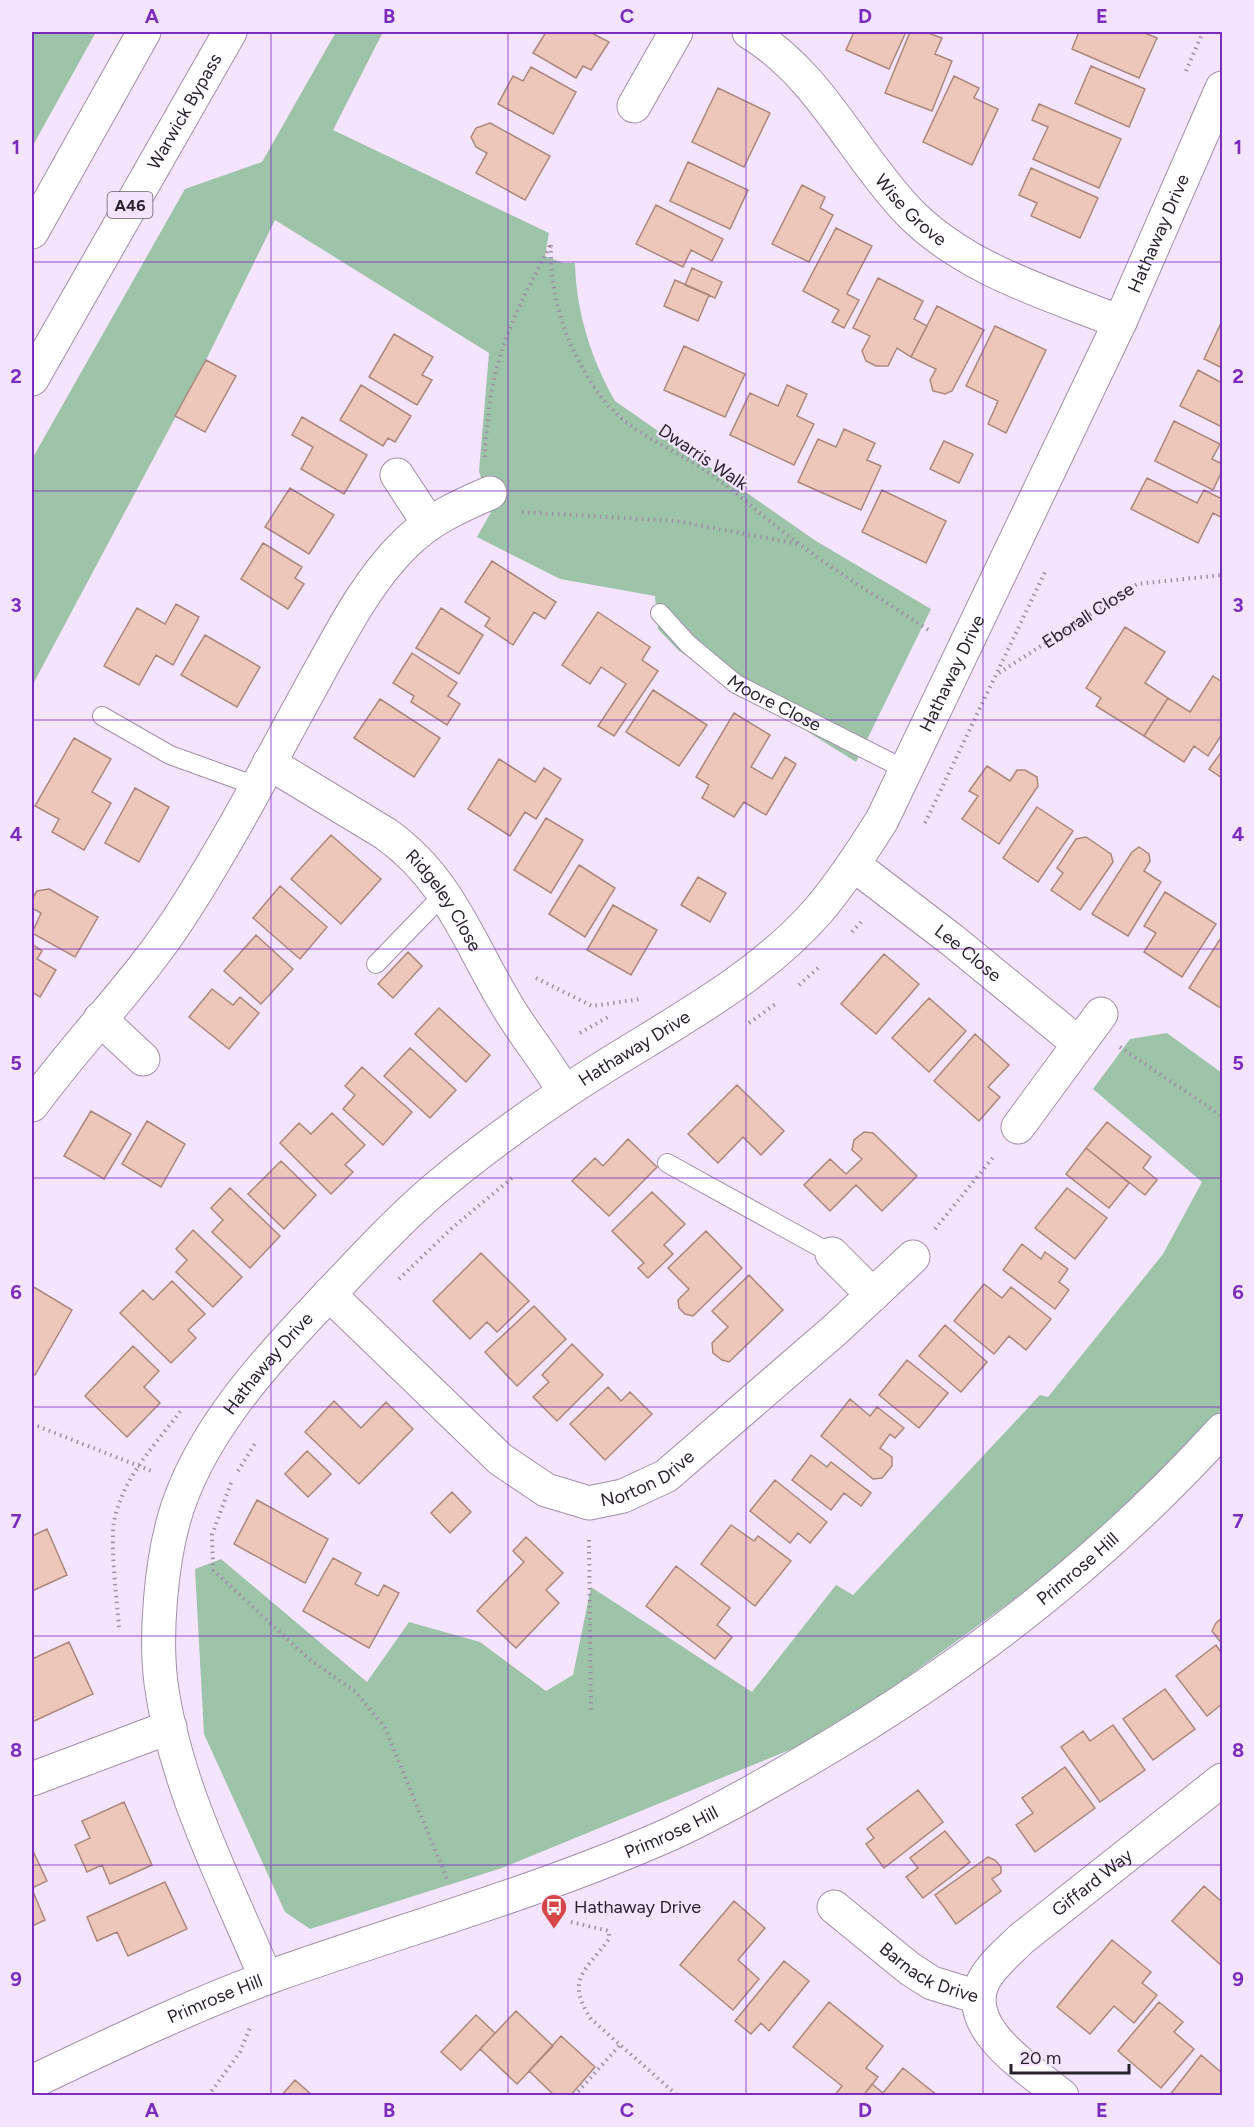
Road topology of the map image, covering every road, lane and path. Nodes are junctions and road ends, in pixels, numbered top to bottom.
1 (144, 32) edge
2 (230, 32) edge
3 (675, 32) edge
4 (749, 32) edge
5 (634, 106) dead end
6 (1218, 110) edge
7 (32, 232) edge
8 (1120, 322) junction
9 (32, 379) edge
10 (397, 475) dead end
11 (490, 494) junction
12 (429, 524) junction
13 (798, 544) junction
14 (1222, 575) edge
15 (660, 613) dead end
16 (930, 631) dead end
17 (998, 674) dead end
18 (102, 716) dead end
19 (906, 770) junction
20 (262, 774) junction
21 (854, 865) junction
22 (445, 893) junction
23 (868, 914) dead end
24 (851, 933) dead end
25 (376, 964) dead end
26 (820, 966) dead end
27 (795, 988) dead end
28 (778, 1002) dead end
29 (100, 1019) junction
30 (741, 1028) dead end
31 (1106, 1028) joint
32 (1079, 1044) junction
33 (143, 1059) dead end
34 (564, 1092) junction
35 (32, 1105) edge
36 (1222, 1116) edge
37 (1018, 1127) joint
38 (667, 1163) dead end
39 (520, 1172) dead end
40 (832, 1254) joint
41 (913, 1257) joint
42 (396, 1282) dead end
43 (329, 1294) junction
44 (873, 1295) junction
45 (32, 1424) edge
46 (1222, 1430) edge
47 (262, 1433) dead end
48 (189, 1482) junction
49 (589, 1503) junction
50 (591, 1710) dead end
51 (170, 1727) junction
52 (32, 1779) edge
53 (1222, 1780) edge
54 (834, 1907) dead end
55 (461, 1913) junction
56 (571, 1922) dead end
57 (266, 1978) junction
58 (978, 1997) junction
59 (251, 2025) dead end
60 (620, 2044) junction
61 (32, 2082) edge
62 (208, 2096) edge
63 (574, 2096) edge
64 (678, 2096) edge
65 (1062, 2096) edge

1 - 7 main road
2 - 9 main road, Warwick Bypass / A46
3 - 5 main road
4 - 8 main road, Wise Grove
6 - 8 main road, Hathaway Drive
8 - 19 main road, Hathaway Drive
10 - 12 main road
11 - 12 main road
11 - 13 path
11 - 13 path, Dwarris Walk
12 - 20 main road
13 - 16 path, Dwarris Walk
14 - 17 path, Eborall Close
15 - 19 lane, Moore Close
18 - 20 lane
19 - 21 main road, Hathaway Drive
20 - 22 main road, Ridgeley Close
20 - 29 main road
21 - 32 main road, Lee Close
21 - 34 main road, Hathaway Drive
22 - 25 lane
22 - 34 main road, Ridgeley Close
23 - 24 path
26 - 27 path
28 - 30 path
29 - 33 main road
29 - 35 main road
31 - 32 main road
31 - 36 path
32 - 37 main road
34 - 43 main road, Hathaway Drive
37 - 41 path
38 - 40 lane
39 - 42 path
40 - 44 main road
41 - 44 main road, Norton Drive
43 - 48 main road, Hathaway Drive
43 - 49 main road, Norton Drive
44 - 49 main road, Norton Drive
45 - 48 path
46 - 55 main road, Primrose Hill
47 - 55 path
48 - 51 main road, Hathaway Drive
49 - 50 path
51 - 52 main road
51 - 57 main road, Hathaway Drive
53 - 58 main road, Giffard Way
54 - 58 main road, Barnack Drive
55 - 57 main road, Primrose Hill
56 - 60 path
57 - 61 main road, Primrose Hill
58 - 65 main road, Barnack Drive
59 - 62 path
60 - 63 path
60 - 64 path

